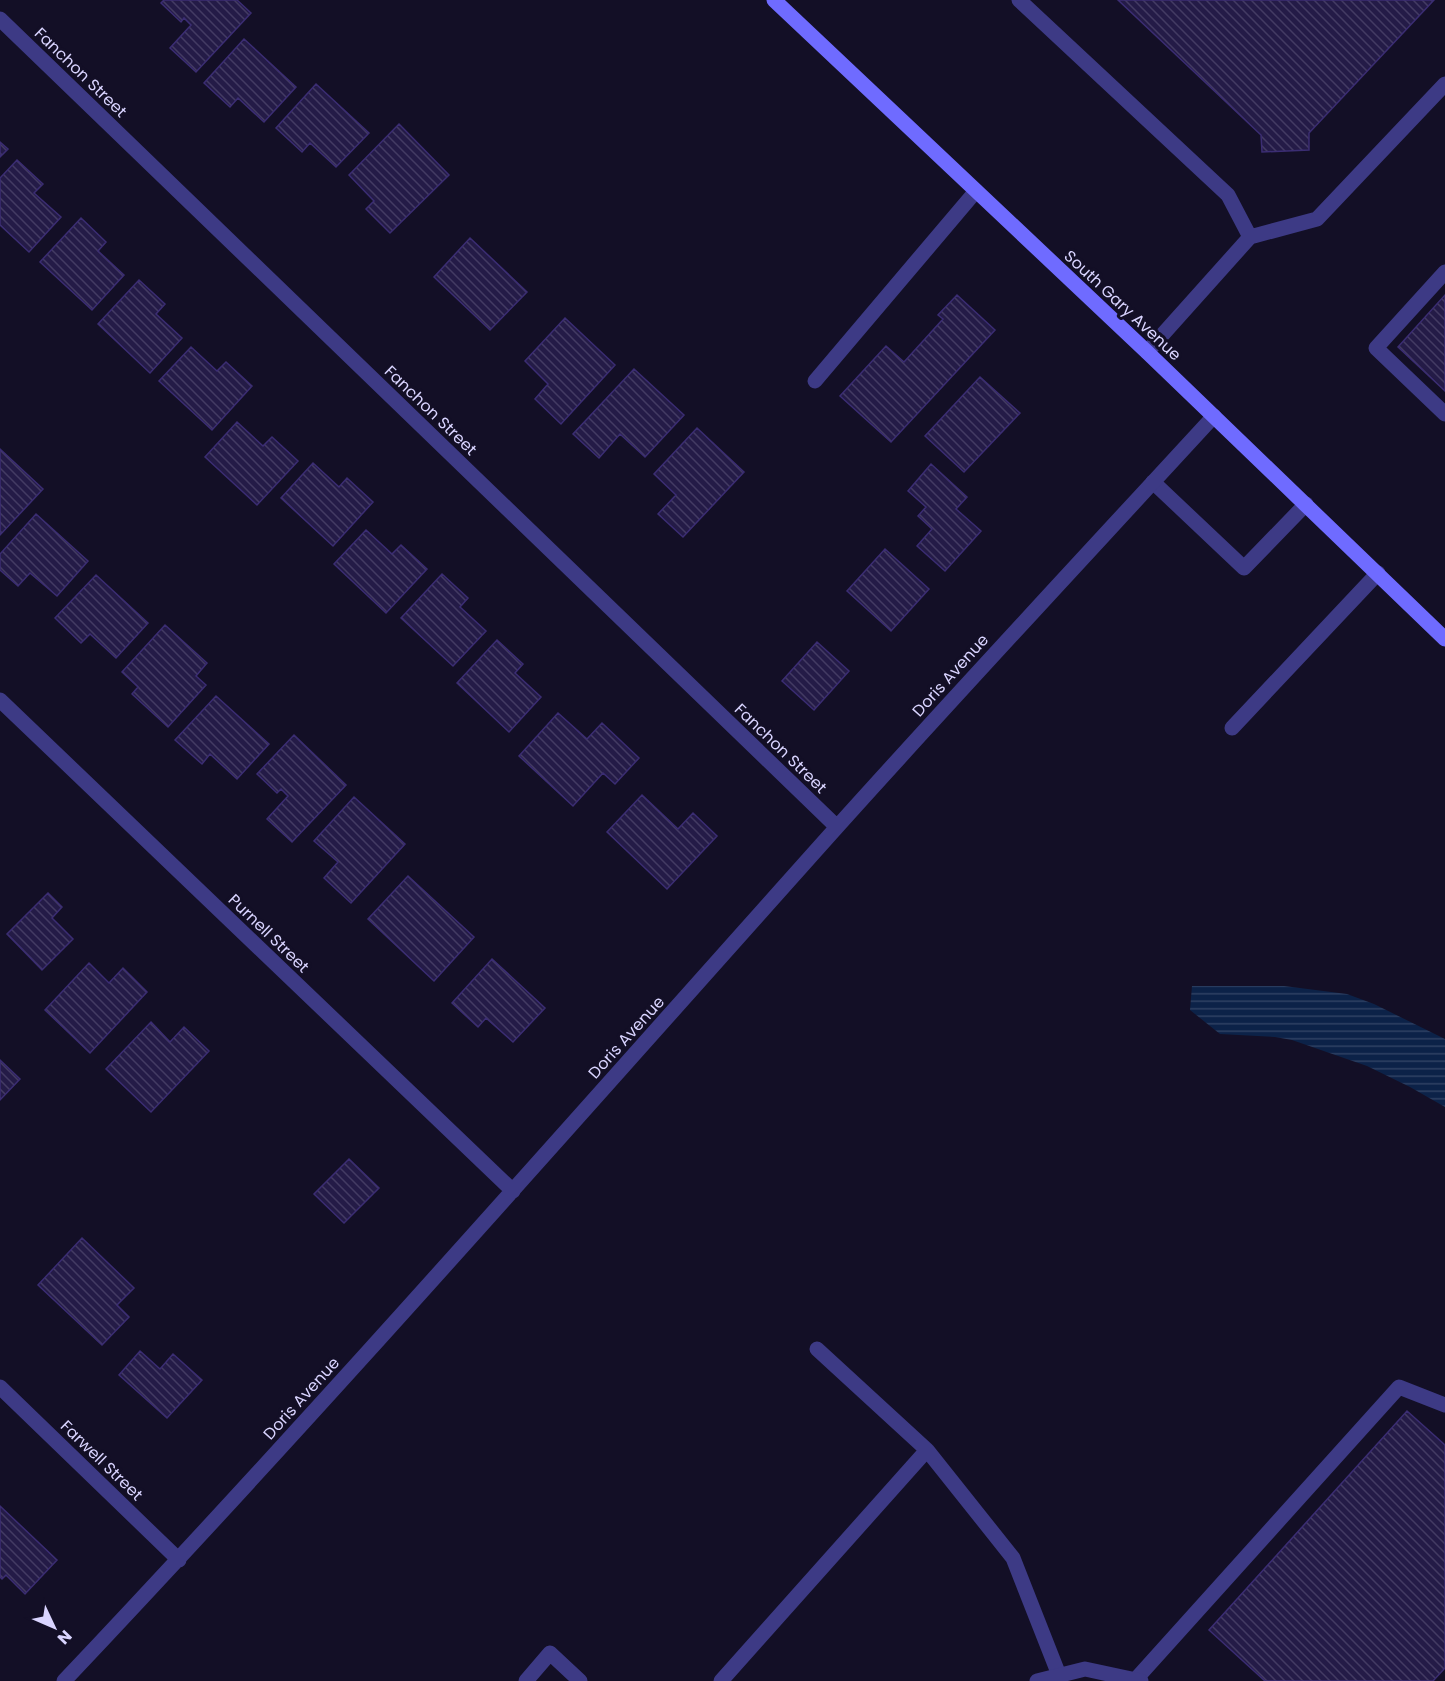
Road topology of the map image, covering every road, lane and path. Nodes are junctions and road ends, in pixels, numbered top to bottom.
1 (774, 0) edge
2 (1018, 0) edge
3 (0, 19) edge
4 (1445, 84) edge
5 (976, 191) junction
6 (1250, 237) junction
7 (1445, 272) edge
8 (1147, 352) junction
9 (816, 381) dead end
10 (1445, 414) edge
11 (1214, 416) junction
12 (1153, 482) junction
13 (1306, 504) junction
14 (1378, 573) junction
15 (1445, 639) edge
16 (0, 700) edge
17 (1232, 728) dead end
18 (837, 827) junction
19 (513, 1191) junction
20 (817, 1349) dead end
21 (0, 1387) edge
22 (1445, 1405) edge
23 (927, 1450) junction
24 (179, 1560) junction
25 (1059, 1675) junction
26 (1139, 1680) edge
27 (64, 1681) edge
28 (526, 1681) edge
29 (580, 1681) edge
30 (721, 1681) edge
31 (1037, 1681) edge

1 - 5 main road, South Gary Avenue
2 - 6 street
3 - 18 street, Fanchon Street
4 - 6 street
5 - 8 main road, South Gary Avenue
5 - 9 street
6 - 8 street
7 - 10 street
8 - 11 main road, South Gary Avenue
11 - 12 street, Doris Avenue
11 - 13 main road, South Gary Avenue
12 - 13 street
12 - 18 street, Doris Avenue
13 - 14 main road, South Gary Avenue
14 - 15 main road, South Gary Avenue
14 - 17 street
16 - 19 street, Purnell Street
18 - 19 street, Doris Avenue
19 - 24 street, Doris Avenue
20 - 23 street
21 - 24 street, Farwell Street
22 - 26 street
23 - 25 street
23 - 30 street
24 - 27 street, Doris Avenue
25 - 26 street
25 - 31 street
28 - 29 street

